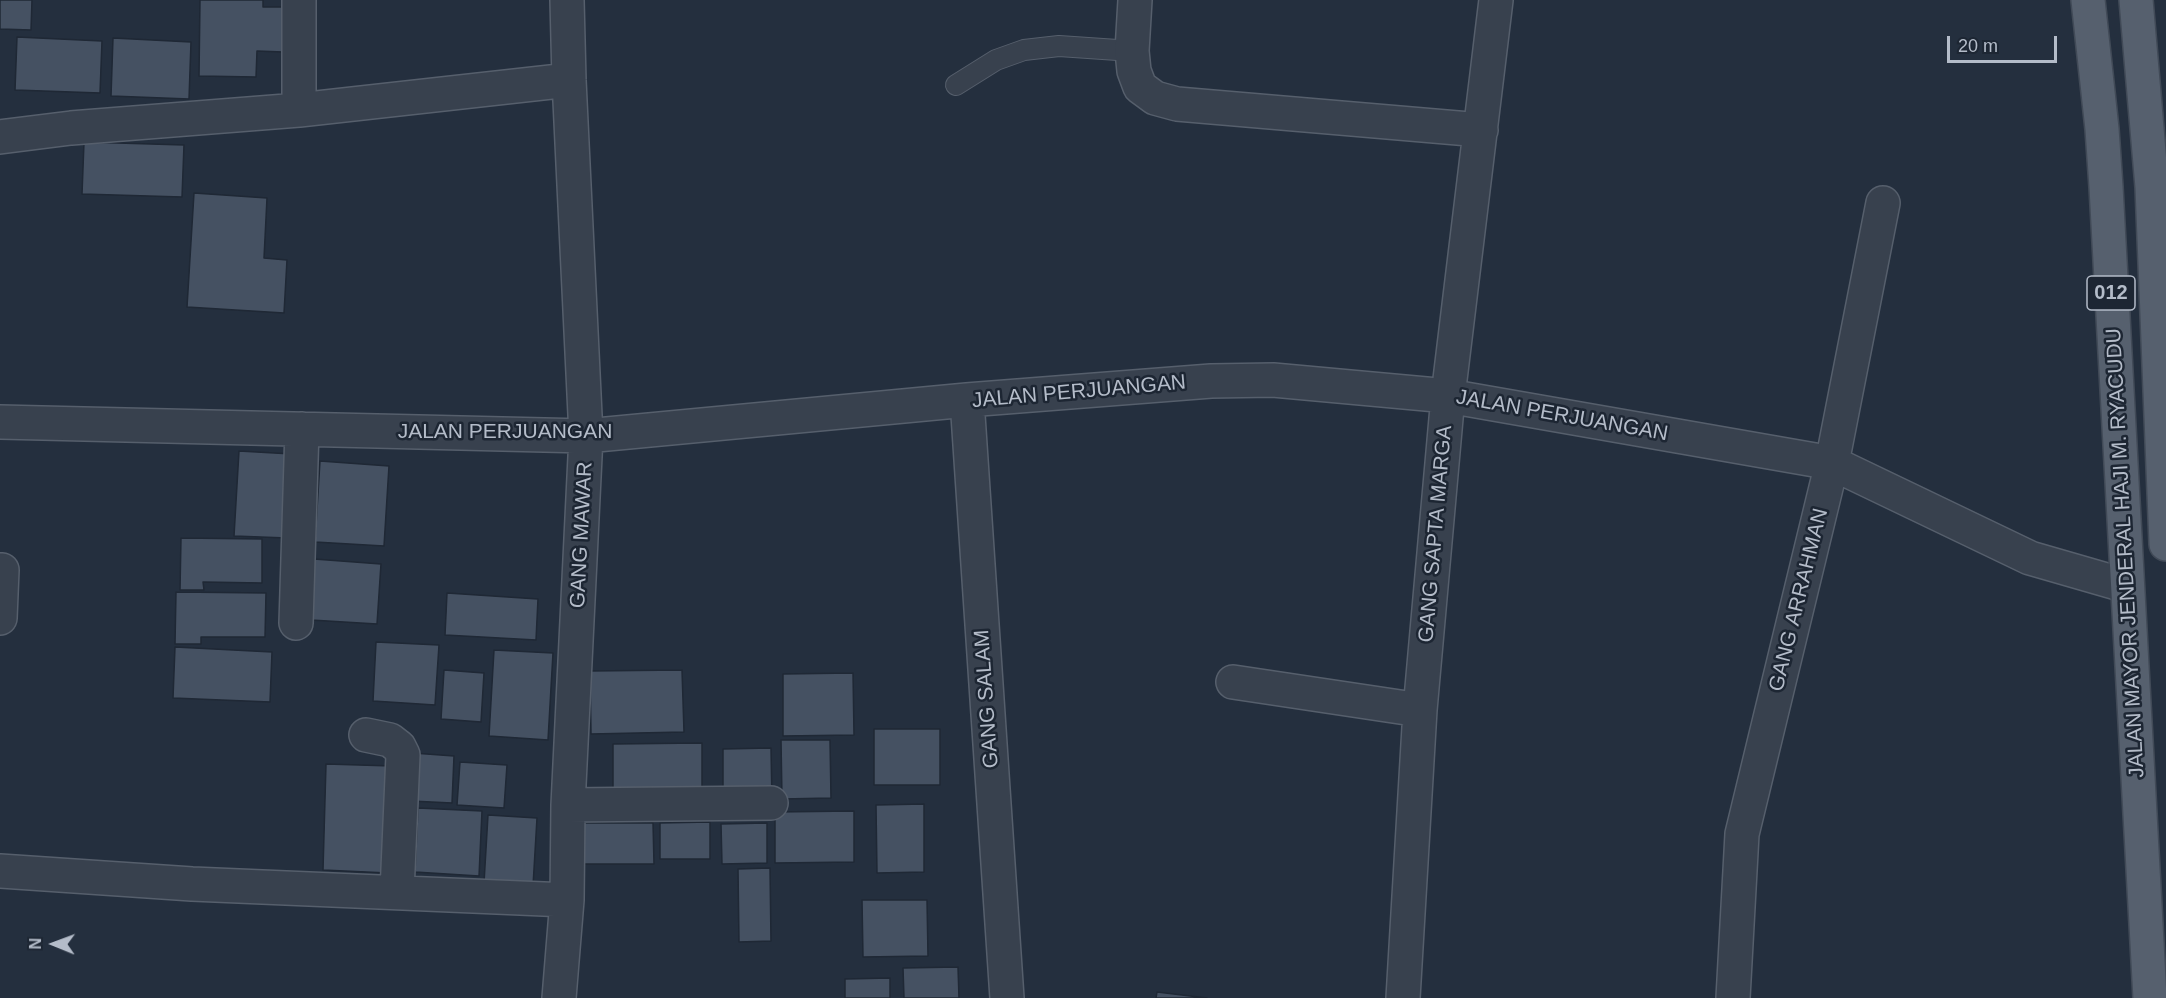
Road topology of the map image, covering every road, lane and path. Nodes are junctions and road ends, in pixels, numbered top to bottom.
1 (299, 0) edge
2 (567, 0) edge
3 (1135, 0) edge
4 (1496, 0) edge
5 (2088, 0) edge
6 (2136, 0) edge
7 (1132, 51) junction
8 (569, 80) junction
9 (956, 85) dead end
10 (298, 110) junction
11 (2148, 124) junction
12 (2102, 129) junction
13 (1481, 130) junction
14 (0, 137) edge
15 (2106, 187) junction
16 (2152, 187) junction
17 (1883, 203) dead end
18 (1448, 396) junction
19 (967, 400) junction
20 (0, 422) edge
21 (302, 429) junction
22 (586, 436) junction
23 (1832, 463) junction
24 (2166, 544) edge
25 (2, 570) dead end
26 (2127, 586) junction
27 (0, 618) edge
28 (296, 623) dead end
29 (1233, 682) dead end
30 (1420, 710) junction
31 (366, 735) dead end
32 (771, 803) dead end
33 (568, 805) junction
34 (0, 871) edge
35 (398, 891) junction
36 (567, 900) junction
37 (559, 998) edge
38 (1007, 998) edge
39 (1403, 998) edge
40 (1732, 998) edge
41 (2150, 998) edge

1 - 10 street
2 - 8 street, GANG MAWAR
3 - 7 street
4 - 13 street, GANG SAPTA MARGA
5 - 12 main road, JALAN MAYOR JENDERAL HAJI M. RYACUDU / 012
6 - 11 main road, JALAN MAYOR JENDERAL HAJI M. RYACUDU / 012
7 - 9 lane
7 - 13 street
8 - 10 street
8 - 22 street, GANG MAWAR
10 - 14 street
11 - 12 main road
11 - 16 main road, JALAN MAYOR JENDERAL HAJI M. RYACUDU / 012
12 - 15 main road, JALAN MAYOR JENDERAL HAJI M. RYACUDU / 012
13 - 18 street, GANG SAPTA MARGA
15 - 16 main road
15 - 26 main road, JALAN MAYOR JENDERAL HAJI M. RYACUDU / 012
16 - 24 main road, JALAN MAYOR JENDERAL HAJI M. RYACUDU / 012
17 - 23 street, GANG ARRAHMAN
18 - 19 street, JALAN PERJUANGAN
18 - 23 street, JALAN PERJUANGAN
18 - 30 street, GANG SAPTA MARGA
19 - 22 street, JALAN PERJUANGAN
19 - 38 street, GANG SALAM
20 - 21 street, JALAN PERJUANGAN
21 - 22 street, JALAN PERJUANGAN
21 - 28 street
22 - 33 street, GANG MAWAR
23 - 26 street, JALAN PERJUANGAN
23 - 40 street, GANG ARRAHMAN
25 - 27 street
26 - 41 main road, JALAN MAYOR JENDERAL HAJI M. RYACUDU / 012
29 - 30 street
30 - 39 street, GANG SAPTA MARGA
31 - 35 street
32 - 33 street
33 - 36 street, GANG MAWAR
34 - 35 street
35 - 36 street
36 - 37 street, GANG MAWAR

